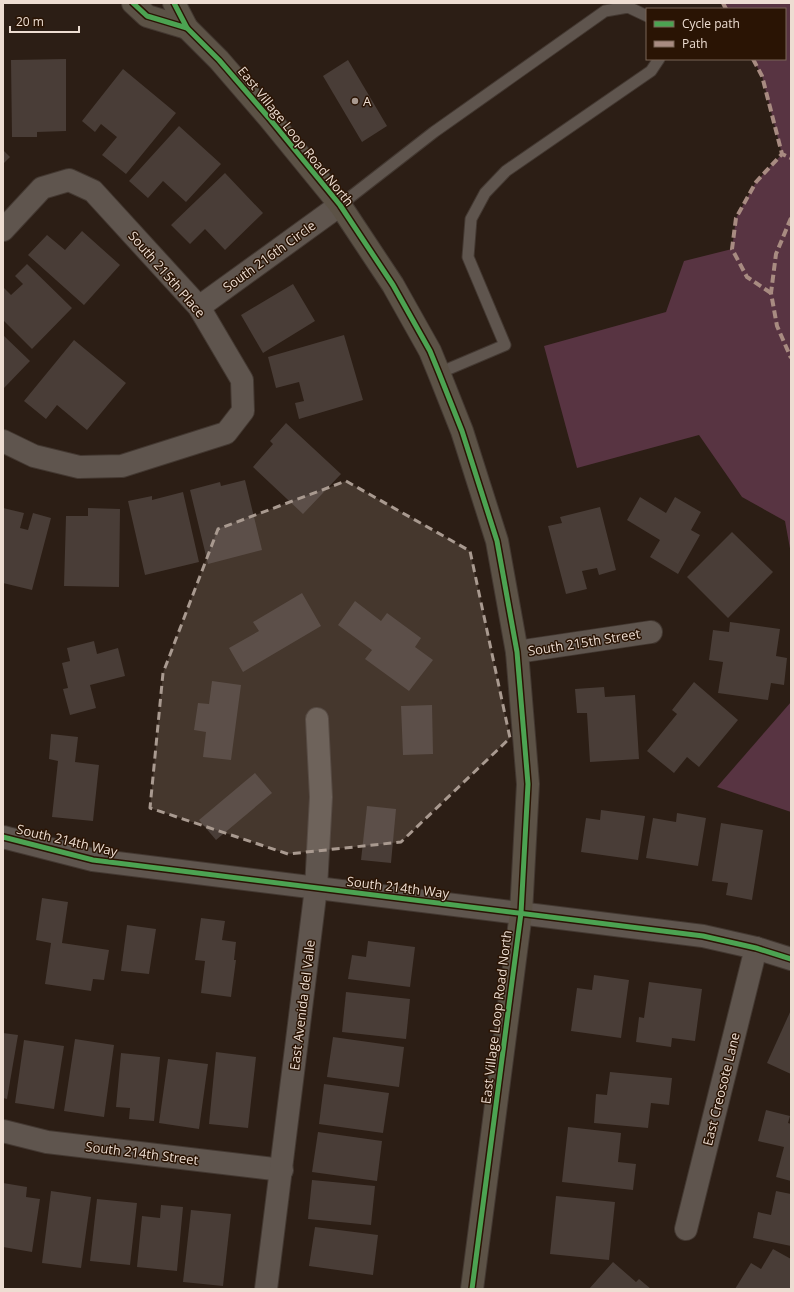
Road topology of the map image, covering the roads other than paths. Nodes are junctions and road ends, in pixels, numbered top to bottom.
1 (133, 3) edge
2 (174, 3) edge
3 (646, 16) edge
4 (186, 28) junction
5 (658, 60) edge
6 (340, 205) junction
7 (3, 230) edge
8 (199, 307) junction
9 (439, 373) junction
10 (3, 441) edge
11 (651, 632) dead end
12 (517, 652) junction
13 (317, 719) dead end
14 (3, 837) edge
15 (316, 888) junction
16 (521, 913) junction
17 (756, 948) junction
18 (791, 959) edge
19 (3, 1132) edge
20 (282, 1170) junction
21 (686, 1229) dead end
22 (266, 1289) edge
23 (472, 1289) edge

1 - 4 street, East Village Loop Road North
2 - 4 street, East Village Loop Road North
3 - 6 lane
4 - 6 street, East Village Loop Road North
5 - 9 lane
6 - 8 street, South 216th Circle
6 - 9 street, East Village Loop Road North
7 - 8 street, South 215th Place
8 - 10 street, South 215th Place
9 - 12 street, East Village Loop Road North
11 - 12 street, South 215th Street
12 - 16 street, East Village Loop Road North
13 - 15 street, East Avenida del Valle
14 - 15 street, South 214th Way
15 - 16 street, South 214th Way
15 - 20 street, East Avenida del Valle
16 - 17 street, South 214th Way
16 - 23 street, East Village Loop Road North
17 - 18 street, South 214th Way
17 - 21 street, East Creosote Lane
19 - 20 street, South 214th Street
20 - 22 street, East Avenida del Valle

